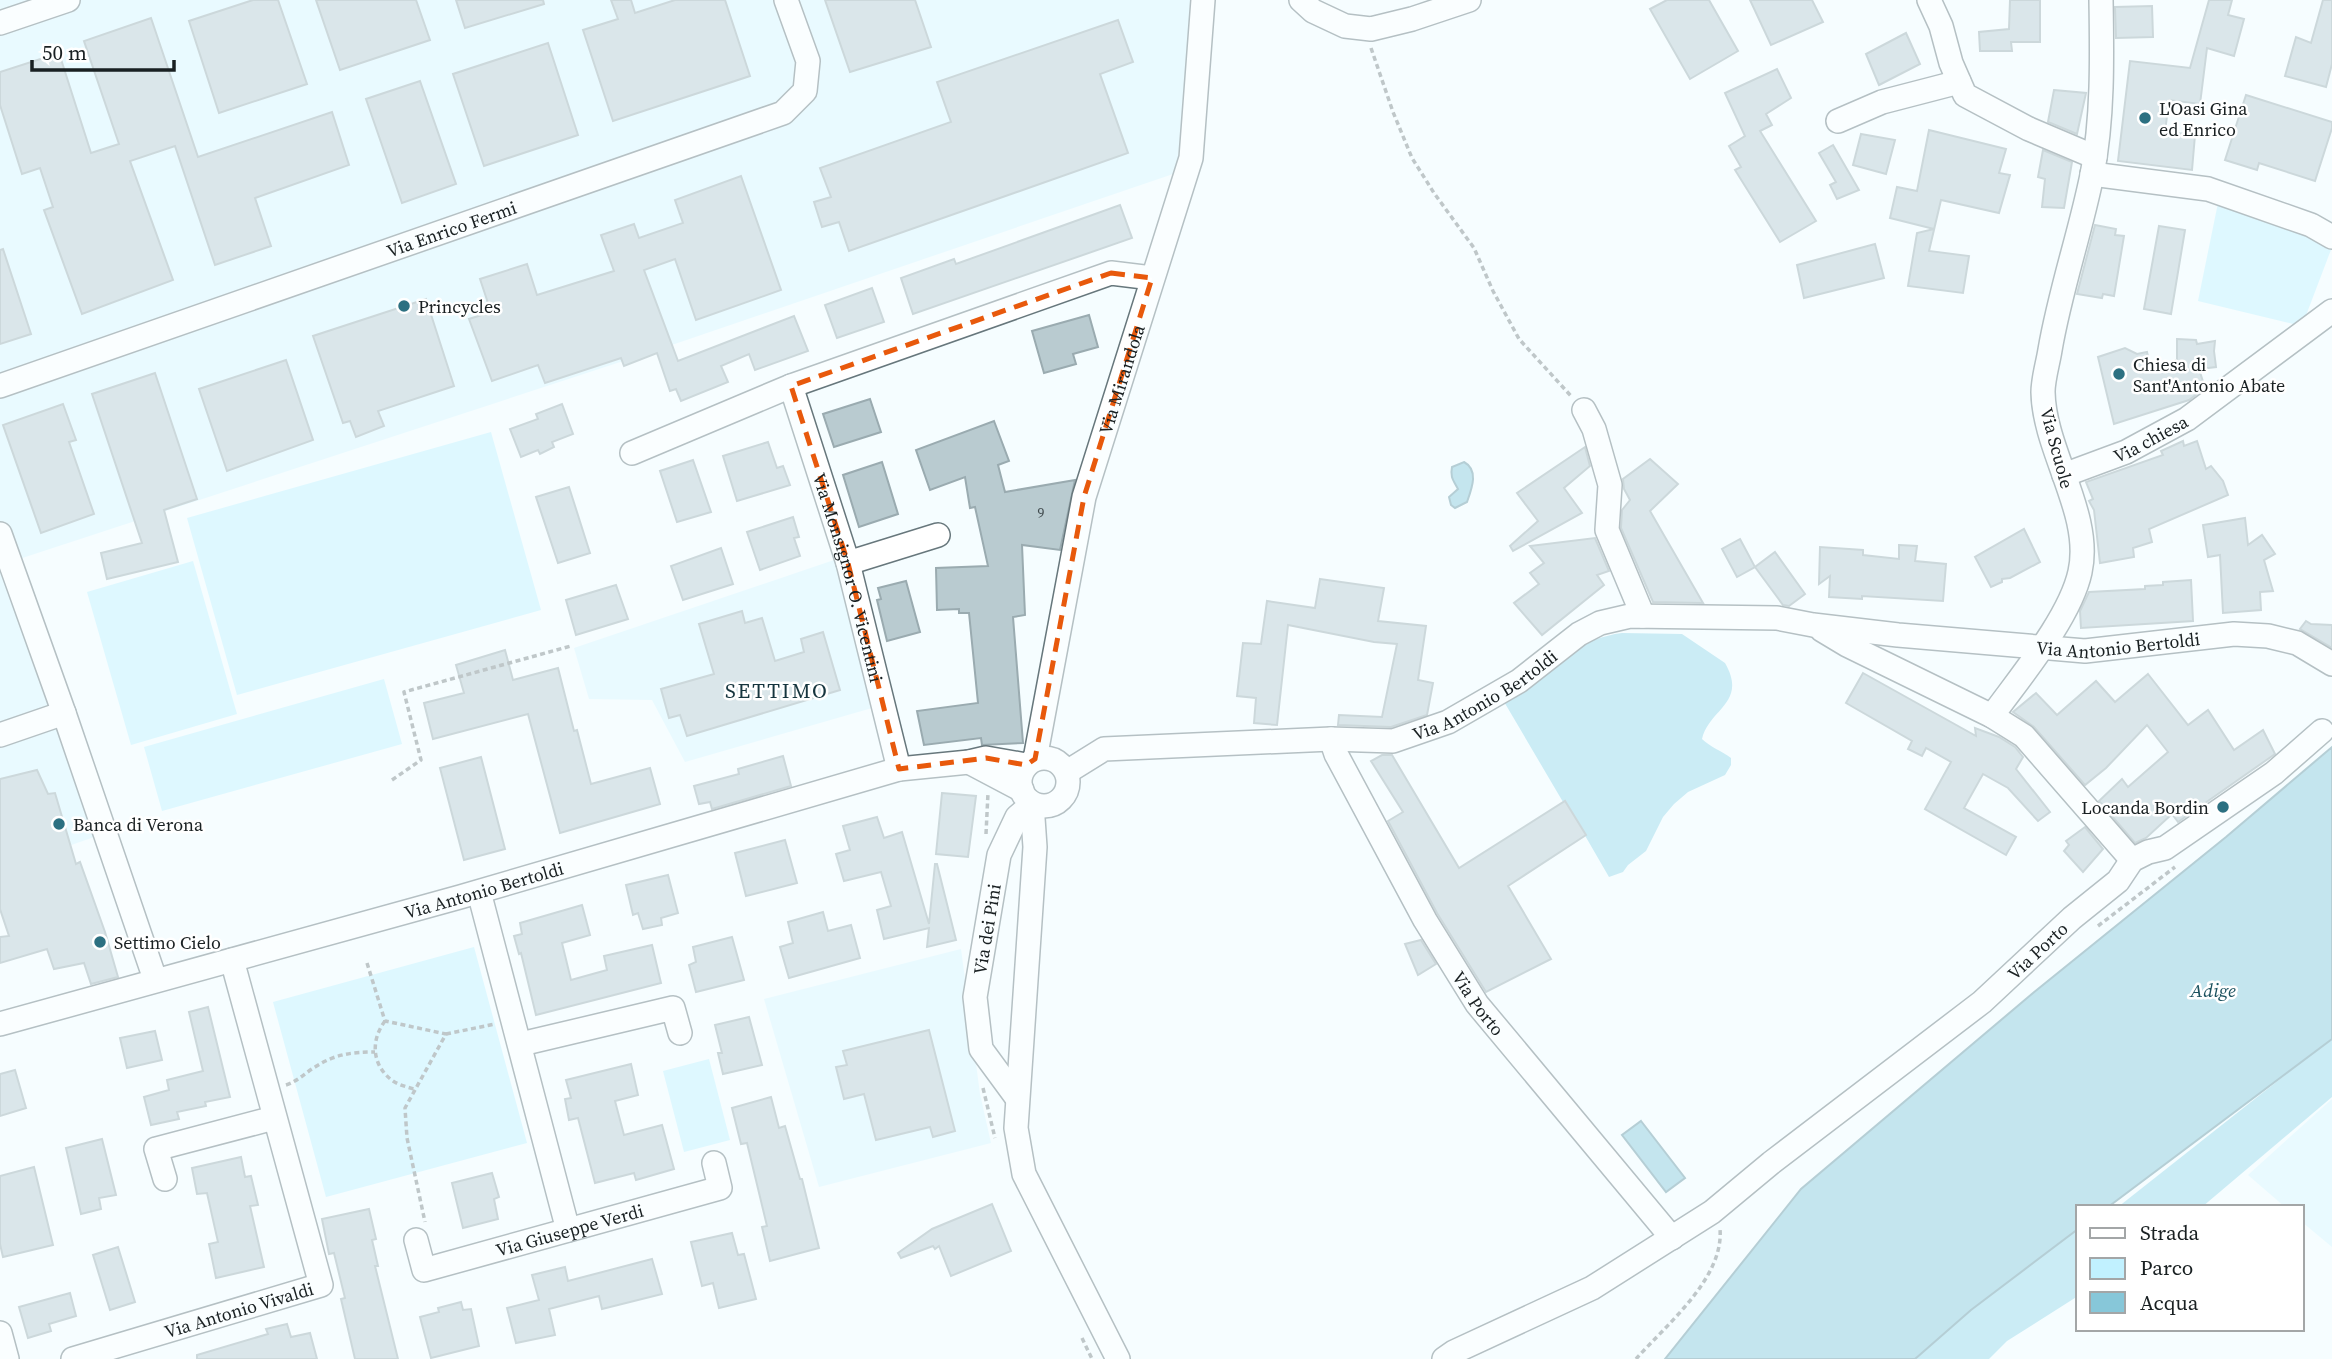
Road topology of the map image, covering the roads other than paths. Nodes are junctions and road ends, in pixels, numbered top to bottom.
1 (68, 0) edge
2 (786, 0) edge
3 (1203, 0) edge
4 (1301, 0) edge
5 (1469, 0) edge
6 (1929, 0) edge
7 (2101, 0) edge
8 (0, 23) edge
9 (1959, 82) junction
10 (1838, 121) dead end
11 (2093, 166) junction
12 (2332, 237) edge
13 (1152, 278) junction
14 (2332, 311) edge
15 (0, 386) edge
16 (791, 386) junction
17 (1584, 410) road end
18 (632, 453) dead end
19 (2064, 475) junction
20 (0, 534) edge
21 (938, 535) dead end
22 (848, 563) junction
23 (1643, 616) junction
24 (1813, 625) junction
25 (1898, 635) junction
26 (2041, 648) junction
27 (2332, 664) edge
28 (1890, 665) junction
29 (64, 713) junction
30 (1992, 716) junction
31 (2322, 731) dead end
32 (0, 735) edge
33 (1331, 739) junction
34 (969, 762) junction
35 (1031, 762) junction
36 (899, 769) junction
37 (1067, 772) junction
38 (1035, 800) junction
39 (2132, 860) junction
40 (478, 892) junction
41 (232, 960) junction
42 (155, 979) junction
43 (0, 1024) edge
44 (680, 1033) dead end
45 (521, 1044) junction
46 (1022, 1048) junction
47 (981, 1049) junction
48 (1017, 1098) junction
49 (275, 1118) junction
50 (714, 1163) dead end
51 (165, 1179) dead end
52 (568, 1230) junction
53 (1672, 1238) junction
54 (416, 1240) road end
55 (0, 1334) edge
56 (7, 1359) edge
57 (73, 1359) edge
58 (1118, 1359) edge
59 (1444, 1359) edge

1 - 8 street
2 - 15 street, Via Enrico Fermi
3 - 13 street, Via Mirandola
4 - 5 street
6 - 9 street
7 - 11 street, Via Scuole
9 - 10 street
9 - 11 street
11 - 12 street
11 - 19 street, Via Scuole
13 - 16 street
13 - 35 street, Via Mirandola
14 - 19 street, Via chiesa
16 - 18 street
16 - 22 street, Via Monsignor O. Vicentini
17 - 23 street
19 - 26 street, Via Scuole
20 - 29 street
21 - 22 street
22 - 36 street, Via Monsignor O. Vicentini
23 - 24 street, Via Antonio Bertoldi
23 - 33 street, Via Antonio Bertoldi
24 - 25 street, Via Antonio Bertoldi
24 - 28 street
25 - 26 street, Via Antonio Bertoldi
25 - 28 street
26 - 27 street, Via Antonio Bertoldi
26 - 30 street, Via Scuole
28 - 30 street
29 - 32 street
29 - 42 street
30 - 39 street
31 - 39 street
33 - 37 street, Via Antonio Bertoldi
33 - 53 street, Via Porto
34 - 35 street, Via Antonio Bertoldi
34 - 36 street, Via Antonio Bertoldi
34 - 38 street
35 - 37 street
35 - 38 street
36 - 40 street, Via Antonio Bertoldi
37 - 38 street
38 - 46 street
38 - 47 street, Via dei Pini
39 - 53 street, Via Porto
40 - 41 street, Via Antonio Bertoldi
40 - 45 street
41 - 42 street, Via Antonio Bertoldi
41 - 49 street, Via Antonio Vivaldi
42 - 43 street, Via Antonio Bertoldi
44 - 45 street
45 - 52 street
46 - 47 street
46 - 48 street
47 - 48 street, Via dei Pini
48 - 58 street
49 - 51 street
49 - 57 street, Via Antonio Vivaldi
50 - 52 street, Via Giuseppe Verdi
52 - 54 street, Via Giuseppe Verdi
53 - 59 street, Via Porto
55 - 56 street

